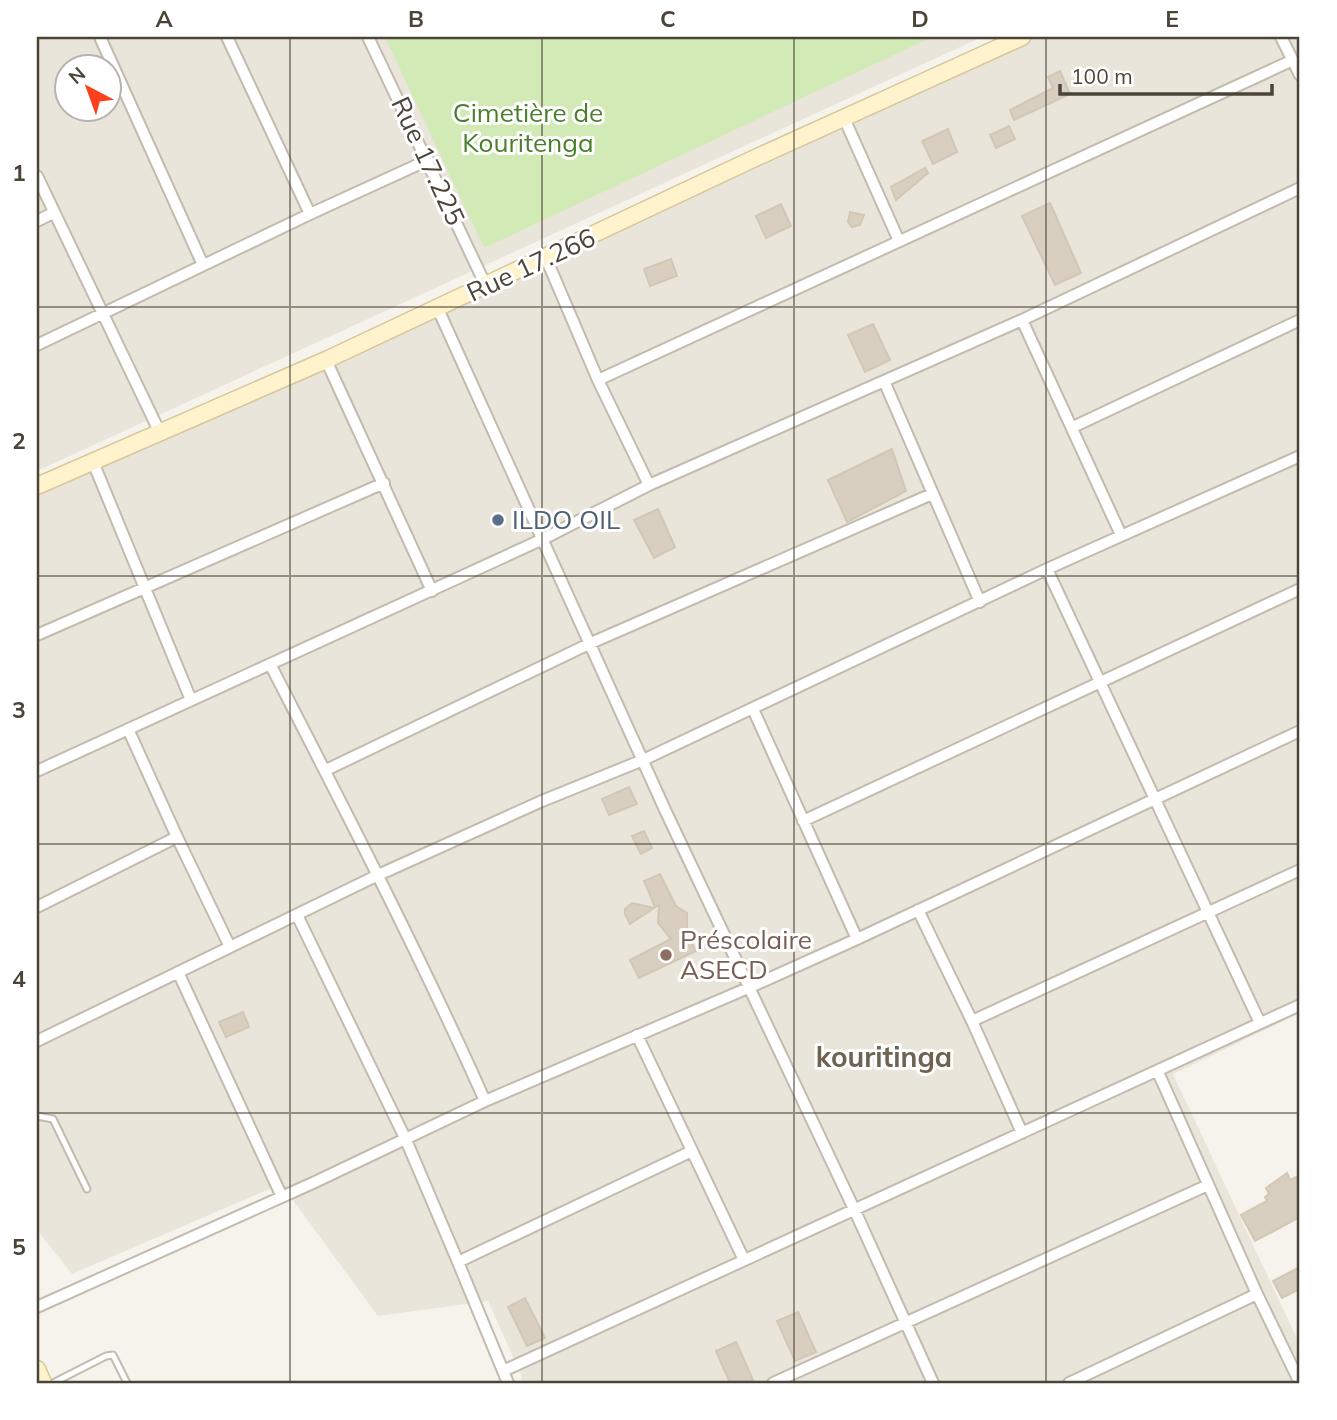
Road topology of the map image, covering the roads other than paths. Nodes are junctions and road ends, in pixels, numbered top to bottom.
1 (100, 37) edge
2 (227, 37) edge
3 (368, 37) edge
4 (1022, 37) edge
5 (1281, 37) edge
6 (1003, 41) edge
7 (1293, 60) junction
8 (1300, 75) edge
9 (844, 118) junction
10 (428, 160) junction
11 (37, 176) edge
12 (1300, 188) edge
13 (53, 213) junction
14 (310, 214) junction
15 (37, 220) edge
16 (899, 241) junction
17 (546, 258) junction
18 (203, 265) junction
19 (486, 286) junction
20 (438, 309) junction
21 (104, 315) junction
22 (1022, 320) junction
23 (1300, 320) edge
24 (37, 345) edge
25 (326, 360) junction
26 (598, 380) junction
27 (884, 382) junction
28 (1073, 427) junction
29 (160, 433) junction
30 (1300, 456) edge
31 (93, 462) junction
32 (384, 483) junction
33 (649, 485) junction
34 (37, 486) edge
35 (932, 494) junction
36 (1121, 535) junction
37 (543, 539) junction
38 (1047, 569) junction
39 (1300, 589) edge
40 (144, 590) junction
41 (432, 591) junction
42 (980, 601) junction
43 (37, 635) edge
44 (591, 643) junction
45 (270, 664) junction
46 (1101, 681) junction
47 (191, 700) junction
48 (754, 709) junction
49 (128, 729) junction
50 (1300, 731) edge
51 (643, 760) junction
52 (326, 770) junction
53 (37, 771) edge
54 (1156, 797) junction
55 (803, 821) junction
56 (177, 837) junction
57 (1300, 870) edge
58 (376, 876) junction
59 (37, 907) edge
60 (918, 910) junction
61 (1209, 912) junction
62 (297, 915) junction
63 (857, 939) junction
64 (230, 947) junction
65 (178, 972) junction
66 (748, 988) junction
67 (1300, 1005) edge
68 (972, 1021) junction
69 (1260, 1023) junction
70 (637, 1035) junction
71 (37, 1041) edge
72 (1158, 1072) junction
73 (485, 1101) junction
74 (37, 1116) edge
75 (1022, 1133) junction
76 (407, 1140) junction
77 (692, 1151) junction
78 (1208, 1185) junction
79 (87, 1189) dead end
80 (282, 1197) junction
81 (855, 1211) junction
82 (744, 1260) junction
83 (458, 1262) junction
84 (1257, 1294) junction
85 (37, 1307) edge
86 (907, 1324) junction
87 (37, 1369) edge
88 (503, 1371) junction
89 (43, 1383) edge
90 (53, 1383) edge
91 (127, 1383) edge
92 (508, 1383) edge
93 (774, 1383) edge
94 (933, 1383) edge
95 (1069, 1383) edge
96 (1300, 1383) edge

1 - 18 street
2 - 14 street
3 - 10 street, Rue 17.225
4 - 6 main road, Rue 17.266
5 - 7 street
6 - 9 main road, Rue 17.266
7 - 8 street
7 - 16 street
9 - 16 street
9 - 17 main road, Rue 17.266
10 - 14 street
10 - 19 street, Rue 17.225
11 - 13 street
12 - 22 street
13 - 15 street
13 - 21 street
14 - 18 street
16 - 26 street
17 - 19 main road, Rue 17.266
17 - 26 street
18 - 21 street
19 - 20 main road, Rue 17.266
20 - 25 main road, Rue 17.266
20 - 37 street
21 - 24 street
21 - 29 street
22 - 27 street
22 - 28 street
23 - 28 street
25 - 29 main road, Rue 17.266
25 - 32 street
26 - 33 street
27 - 33 street
27 - 35 street
28 - 36 street
29 - 31 main road, Rue 17.266
30 - 36 street
31 - 34 main road, Rue 17.266
31 - 40 street
32 - 40 street
32 - 41 street
33 - 37 street
35 - 42 street
35 - 44 street
36 - 38 street
37 - 41 street
37 - 44 street
38 - 42 street
38 - 46 street
39 - 46 street
40 - 43 street
40 - 47 street
41 - 45 street
42 - 48 street
44 - 51 street
44 - 52 street
45 - 47 street
45 - 52 street
46 - 54 street
46 - 55 street
47 - 49 street
48 - 51 street
48 - 55 street
49 - 53 street
49 - 56 street
50 - 54 street
51 - 58 street
51 - 66 street
52 - 58 street
54 - 60 street
54 - 61 street
55 - 63 street
56 - 59 street
56 - 64 street
57 - 61 street
58 - 62 street
58 - 73 street
60 - 63 street
60 - 68 street
61 - 68 street
61 - 69 street
62 - 64 street
62 - 76 street
63 - 66 street
64 - 65 street
65 - 71 street
65 - 80 street
66 - 70 street
66 - 81 street
67 - 69 street
68 - 75 street
69 - 72 street
70 - 73 street
70 - 77 street
72 - 75 street
72 - 78 street
73 - 76 street
74 - 79 lane
75 - 81 street
76 - 80 street
76 - 83 street
77 - 82 street
77 - 83 street
78 - 84 street
78 - 86 street
80 - 85 street
81 - 82 street
81 - 86 street
82 - 88 street
83 - 88 street
84 - 95 street
84 - 96 street
86 - 93 street
86 - 94 street
87 - 89 main road
88 - 92 street
90 - 91 lane

